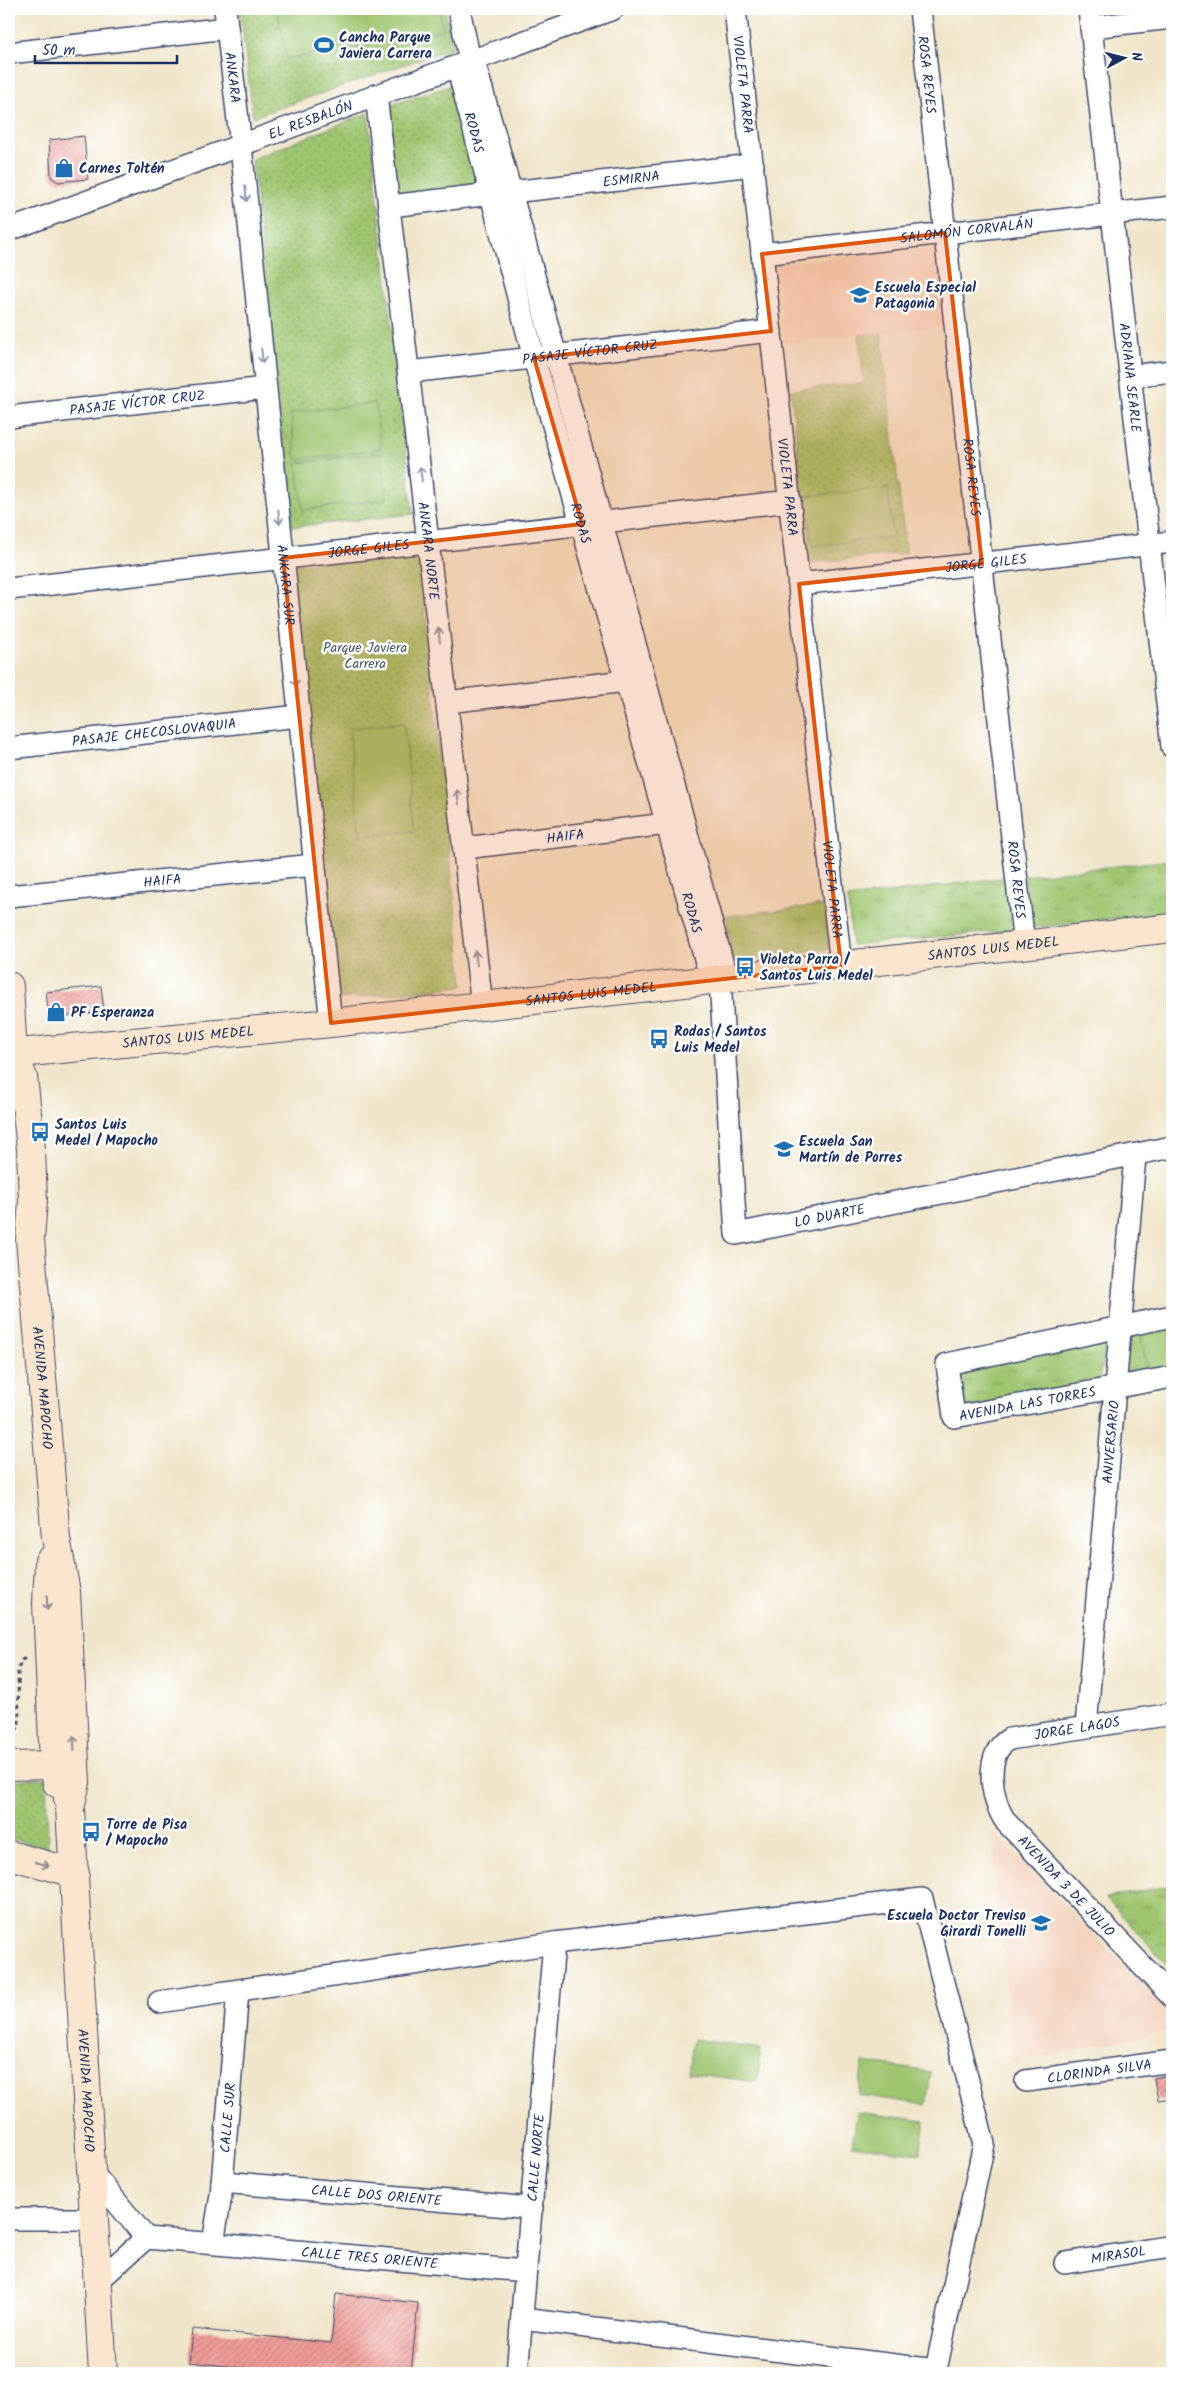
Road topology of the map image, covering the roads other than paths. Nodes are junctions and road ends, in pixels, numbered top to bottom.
1 (460, 9) edge
2 (613, 9) edge
3 (735, 9) edge
4 (920, 9) edge
5 (226, 18) edge
6 (1090, 18) edge
7 (1172, 18) edge
8 (9, 53) edge
9 (470, 61) junction
10 (376, 95) junction
11 (241, 146) junction
12 (753, 165) junction
13 (501, 193) junction
14 (390, 206) junction
15 (1172, 207) edge
16 (1112, 214) junction
17 (9, 230) edge
18 (945, 233) junction
19 (762, 254) junction
20 (771, 331) junction
21 (545, 357) junction
22 (1172, 371) edge
23 (409, 372) junction
24 (1131, 376) junction
25 (265, 388) junction
26 (9, 417) edge
27 (790, 501) junction
28 (591, 523) junction
29 (429, 542) junction
30 (1172, 542) edge
31 (1149, 544) junction
32 (283, 558) junction
33 (982, 564) junction
34 (799, 584) junction
35 (9, 589) edge
36 (626, 681) junction
37 (447, 702) junction
38 (299, 716) junction
39 (1172, 747) edge
40 (9, 748) edge
41 (667, 824) junction
42 (464, 848) junction
43 (314, 865) junction
44 (9, 896) edge
45 (1172, 928) edge
46 (1024, 945) junction
47 (841, 966) junction
48 (724, 979) junction
49 (9, 986) edge
50 (482, 1006) junction
51 (331, 1024) junction
52 (10, 1058) edge
53 (9, 1100) edge
54 (1172, 1147) edge
55 (1135, 1156) junction
56 (18, 1161) edge
57 (1172, 1316) edge
58 (1120, 1328) junction
59 (1172, 1377) edge
60 (1115, 1389) junction
61 (56, 1538) junction
62 (1172, 1714) edge
63 (1086, 1727) junction
64 (993, 1760) joint
65 (54, 1765) junction
66 (9, 1766) edge
67 (70, 1808) junction
68 (9, 1856) edge
69 (75, 1873) junction
70 (554, 1943) junction
71 (238, 1991) junction
72 (1172, 1997) edge
73 (159, 2002) dead end
74 (1172, 2061) edge
75 (1026, 2082) dead end
76 (92, 2172) junction
77 (222, 2182) junction
78 (532, 2208) junction
79 (94, 2219) junction
80 (9, 2220) edge
81 (146, 2238) junction
82 (213, 2244) junction
83 (1172, 2246) edge
84 (1065, 2263) dead end
85 (526, 2271) junction
86 (98, 2281) junction
87 (522, 2319) junction
88 (103, 2373) edge
89 (517, 2373) edge

1 - 9 street, RODAS
2 - 9 street, EL RESBALÓN
3 - 12 street, VIOLETA PARRA
4 - 18 street, ROSA REYES
5 - 8 street
5 - 11 street, ANKARA
6 - 7 street
6 - 16 street, ADRIANA SEARLE
9 - 10 street, EL RESBALÓN
9 - 13 street, RODAS
10 - 11 street, EL RESBALÓN
10 - 14 street, ANKARA NORTE
11 - 17 street, EL RESBALÓN
11 -> 25 street, ANKARA SUR
12 - 13 street, ESMIRNA
12 - 19 street, VIOLETA PARRA
13 - 14 street, ESMIRNA
13 - 21 street, RODAS
14 - 23 street, ANKARA NORTE
15 - 16 street, SALOMÓN CORVALÁN
16 - 18 street, SALOMÓN CORVALÁN
16 - 24 street, ADRIANA SEARLE
18 - 19 street, SALOMÓN CORVALÁN
18 - 33 street, ROSA REYES
19 - 20 street, VIOLETA PARRA
20 - 21 street, PASAJE VÍCTOR CRUZ
20 - 27 street, VIOLETA PARRA
21 - 23 street, PASAJE VÍCTOR CRUZ
21 - 28 street, RODAS
22 - 24 street
29 -> 23 street, ANKARA NORTE
24 - 31 street, ADRIANA SEARLE
25 - 26 street, PASAJE VÍCTOR CRUZ
25 -> 32 street, ANKARA SUR
27 - 28 street, JORGE GILES
27 - 34 street, VIOLETA PARRA
28 - 29 street, JORGE GILES
28 - 36 street, RODAS
28 - 48 street, RODAS
29 - 32 street, JORGE GILES
37 -> 29 street, ANKARA NORTE
30 - 31 street, JORGE GILES
31 - 33 street, JORGE GILES
31 - 39 street, ADRIANA SEARLE
32 - 35 street, JORGE GILES
32 -> 38 street, ANKARA SUR
33 - 34 street, JORGE GILES
33 - 46 street, ROSA REYES
34 - 47 street, VIOLETA PARRA
36 - 37 street
36 - 41 street, RODAS
42 -> 37 street, ANKARA NORTE
38 - 40 street, PASAJE CHECOSLOVAQUIA
38 - 43 street, ANKARA SUR
41 - 42 street, HAIFA
41 - 48 street, RODAS
50 -> 42 street, ANKARA NORTE
43 - 44 street, HAIFA
43 - 51 street, ANKARA SUR
45 - 46 main road, SANTOS LUIS MEDEL
46 - 47 main road, SANTOS LUIS MEDEL
47 - 48 main road, SANTOS LUIS MEDEL
48 - 50 main road, SANTOS LUIS MEDEL
48 - 55 street, LO DUARTE
49 - 52 main road, AVENIDA MAPOCHO
50 - 51 main road, SANTOS LUIS MEDEL
51 - 52 main road, SANTOS LUIS MEDEL
52 - 56 main road, AVENIDA MAPOCHO
53 - 56 main road, AVENIDA MAPOCHO
54 - 55 street, LO DUARTE
55 - 58 street, ANIVERSARIO
56 - 61 main road, AVENIDA MAPOCHO
57 - 58 street, AVENIDA LAS TORRES
58 - 60 street, ANIVERSARIO
58 - 60 street, AVENIDA LAS TORRES
59 - 60 street, AVENIDA LAS TORRES
60 - 63 street, ANIVERSARIO
61 -> 65 main road, AVENIDA MAPOCHO
67 -> 61 main road, AVENIDA MAPOCHO
62 - 63 street, JORGE LAGOS
63 - 64 street, JORGE LAGOS
64 - 72 street, AVENIDA 3 DE JULIO
65 - 66 main road
65 - 67 main road, AVENIDA MAPOCHO
67 - 69 main road, AVENIDA MAPOCHO
68 -> 69 main road
69 - 76 main road, AVENIDA MAPOCHO
70 - 71 street
70 - 78 street, CALLE NORTE
70 - 87 street
71 - 73 street
71 - 77 street, CALLE SUR
74 - 75 street, CLORINDA SILVA
76 - 79 main road, AVENIDA MAPOCHO
76 - 81 street
77 - 78 street, CALLE DOS ORIENTE
77 - 82 street, CALLE SUR
78 - 85 street, CALLE NORTE
79 - 80 street
79 - 86 main road, AVENIDA MAPOCHO
81 - 82 street, CALLE TRES ORIENTE
81 - 86 street
82 - 85 street, CALLE TRES ORIENTE
83 - 84 street, MIRASOL
85 - 87 street, CALLE NORTE
86 - 88 main road, AVENIDA MAPOCHO
87 - 89 street, CALLE NORTE

